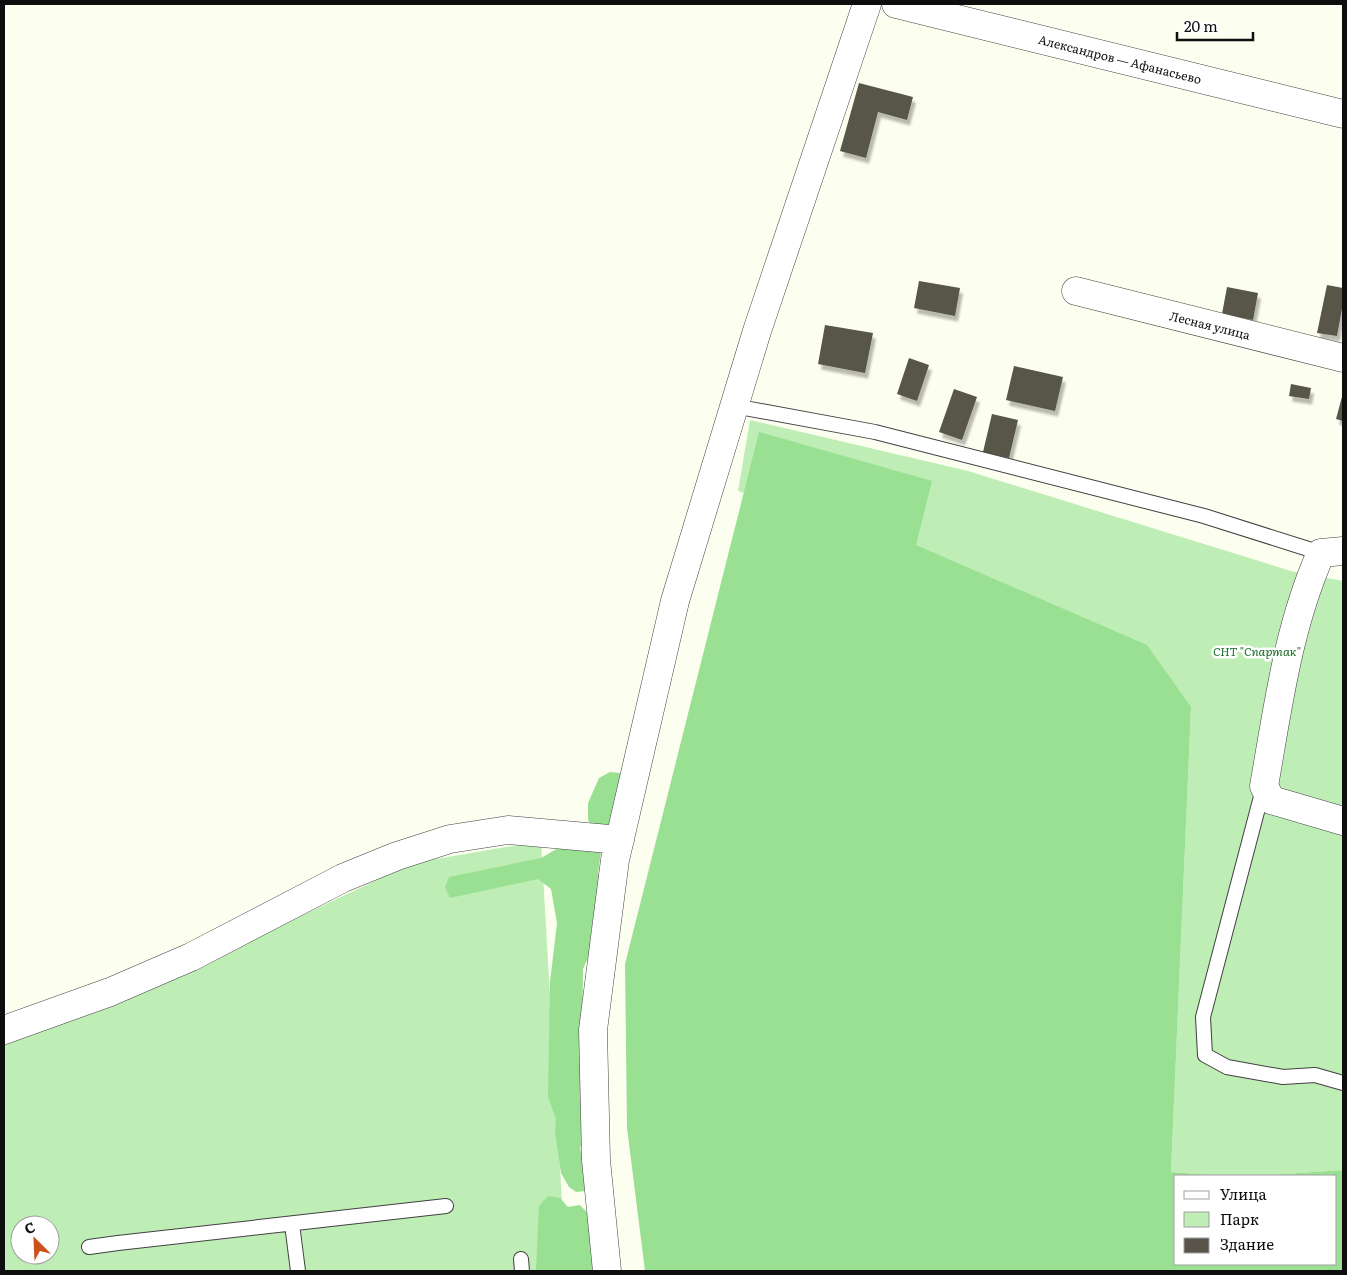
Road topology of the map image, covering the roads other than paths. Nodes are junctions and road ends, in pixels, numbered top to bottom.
1 (867, 4) edge
2 (896, 4) edge
3 (1343, 114) edge
4 (1076, 291) dead end
5 (1343, 358) edge
6 (734, 406) junction
7 (1332, 552) edge
8 (1264, 786) junction
9 (1343, 821) edge
10 (620, 840) junction
11 (4, 1030) edge
12 (1343, 1083) edge
13 (446, 1206) dead end
14 (292, 1224) junction
15 (89, 1247) dead end
16 (298, 1271) edge
17 (607, 1271) edge

1 - 6 street
2 - 3 street, Александров — Афанасьево
4 - 5 street, Лесная улица
6 - 7 lane
6 - 10 street
7 - 8 street
8 - 9 street
8 - 12 lane
10 - 11 street
10 - 17 street
13 - 14 lane
14 - 15 lane
14 - 16 lane

